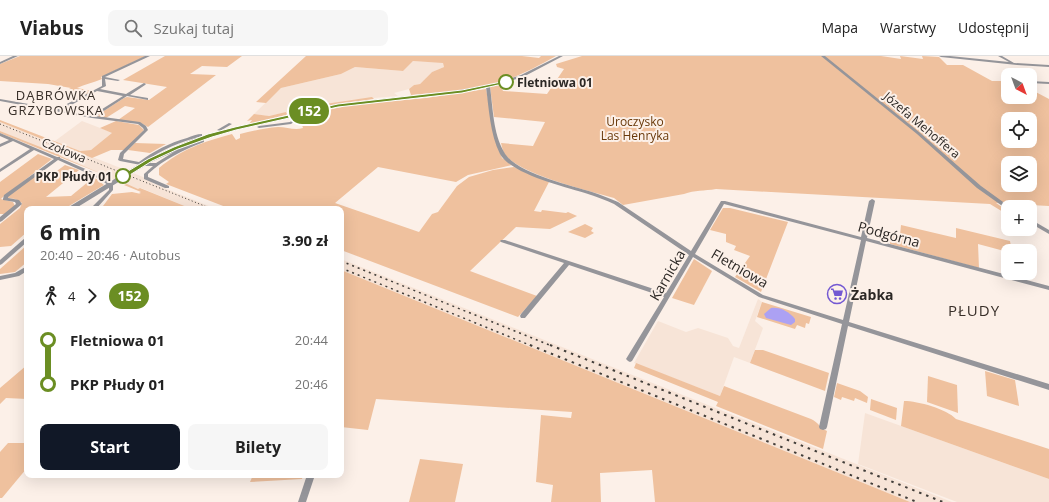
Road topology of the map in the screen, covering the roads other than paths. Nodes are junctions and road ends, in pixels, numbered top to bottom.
1 (16, 56) edge
2 (148, 56) edge
3 (561, 56) edge
4 (823, 56) edge
5 (941, 56) edge
6 (1000, 56) edge
7 (0, 63) edge
8 (1016, 64) junction
9 (1040, 65) junction
10 (1049, 66) edge
11 (1049, 70) edge
12 (104, 78) junction
13 (118, 80) dead end
14 (1037, 82) edge
15 (1049, 83) edge
16 (144, 84) dead end
17 (488, 86) junction
18 (98, 90) junction
19 (126, 96) junction
20 (147, 99) dead end
21 (0, 100) edge
22 (59, 110) junction
23 (293, 115) junction
24 (92, 117) junction
25 (230, 124) dead end
26 (0, 134) edge
27 (12, 140) junction
28 (0, 146) edge
29 (33, 149) junction
30 (58, 158) junction
31 (140, 164) junction
32 (156, 164) junction
33 (0, 171) edge
34 (167, 187) dead end
35 (872, 200) dead end
36 (723, 202) joint
37 (1001, 203) edge
38 (75, 206) edge
39 (96, 206) edge
40 (0, 220) edge
41 (1037, 225) edge
42 (1049, 232) edge
43 (862, 240) junction
44 (503, 241) dead end
45 (24, 242) edge
46 (692, 254) junction
47 (0, 263) edge
48 (568, 263) junction
49 (24, 270) edge
50 (0, 278) edge
51 (1049, 288) edge
52 (668, 296) junction
53 (523, 316) dead end
54 (845, 323) junction
55 (630, 359) dead end
56 (1049, 387) edge
57 (823, 427) dead end
58 (310, 478) edge
59 (302, 502) edge

1 - 7 street
2 - 12 street
3 - 17 street
4 - 37 street, Józefa Mehoffera
5 - 8 street
6 - 8 street
8 - 9 street
9 - 10 street
9 - 11 street
12 - 13 street
12 - 18 street
14 - 15 street
16 - 19 street
17 - 23 street
17 - 46 street, Fletniowa
18 - 19 street
18 - 22 street
19 - 20 street
19 - 24 street
21 - 22 street
22 - 24 street
23 - 32 street
23 - 38 street, bridge
24 - 31 street
25 - 31 street
26 - 27 street, Czołowa
27 - 28 street
27 - 29 street, Czołowa
29 - 30 street, Czołowa
29 - 33 street
30 - 39 street, Czołowa
30 - 40 street
31 - 32 street
32 - 34 street
35 - 43 street
36 - 43 street, Podgórna
36 - 46 street, Karnicka
41 - 42 street
43 - 51 street, Podgórna
43 - 54 street
44 - 48 street
45 - 47 street
46 - 52 street, Karnicka
46 - 54 street, Fletniowa
48 - 52 street
48 - 53 street
49 - 50 street
52 - 55 street, Karnicka
54 - 56 street, Fletniowa
54 - 57 street
58 - 59 street

